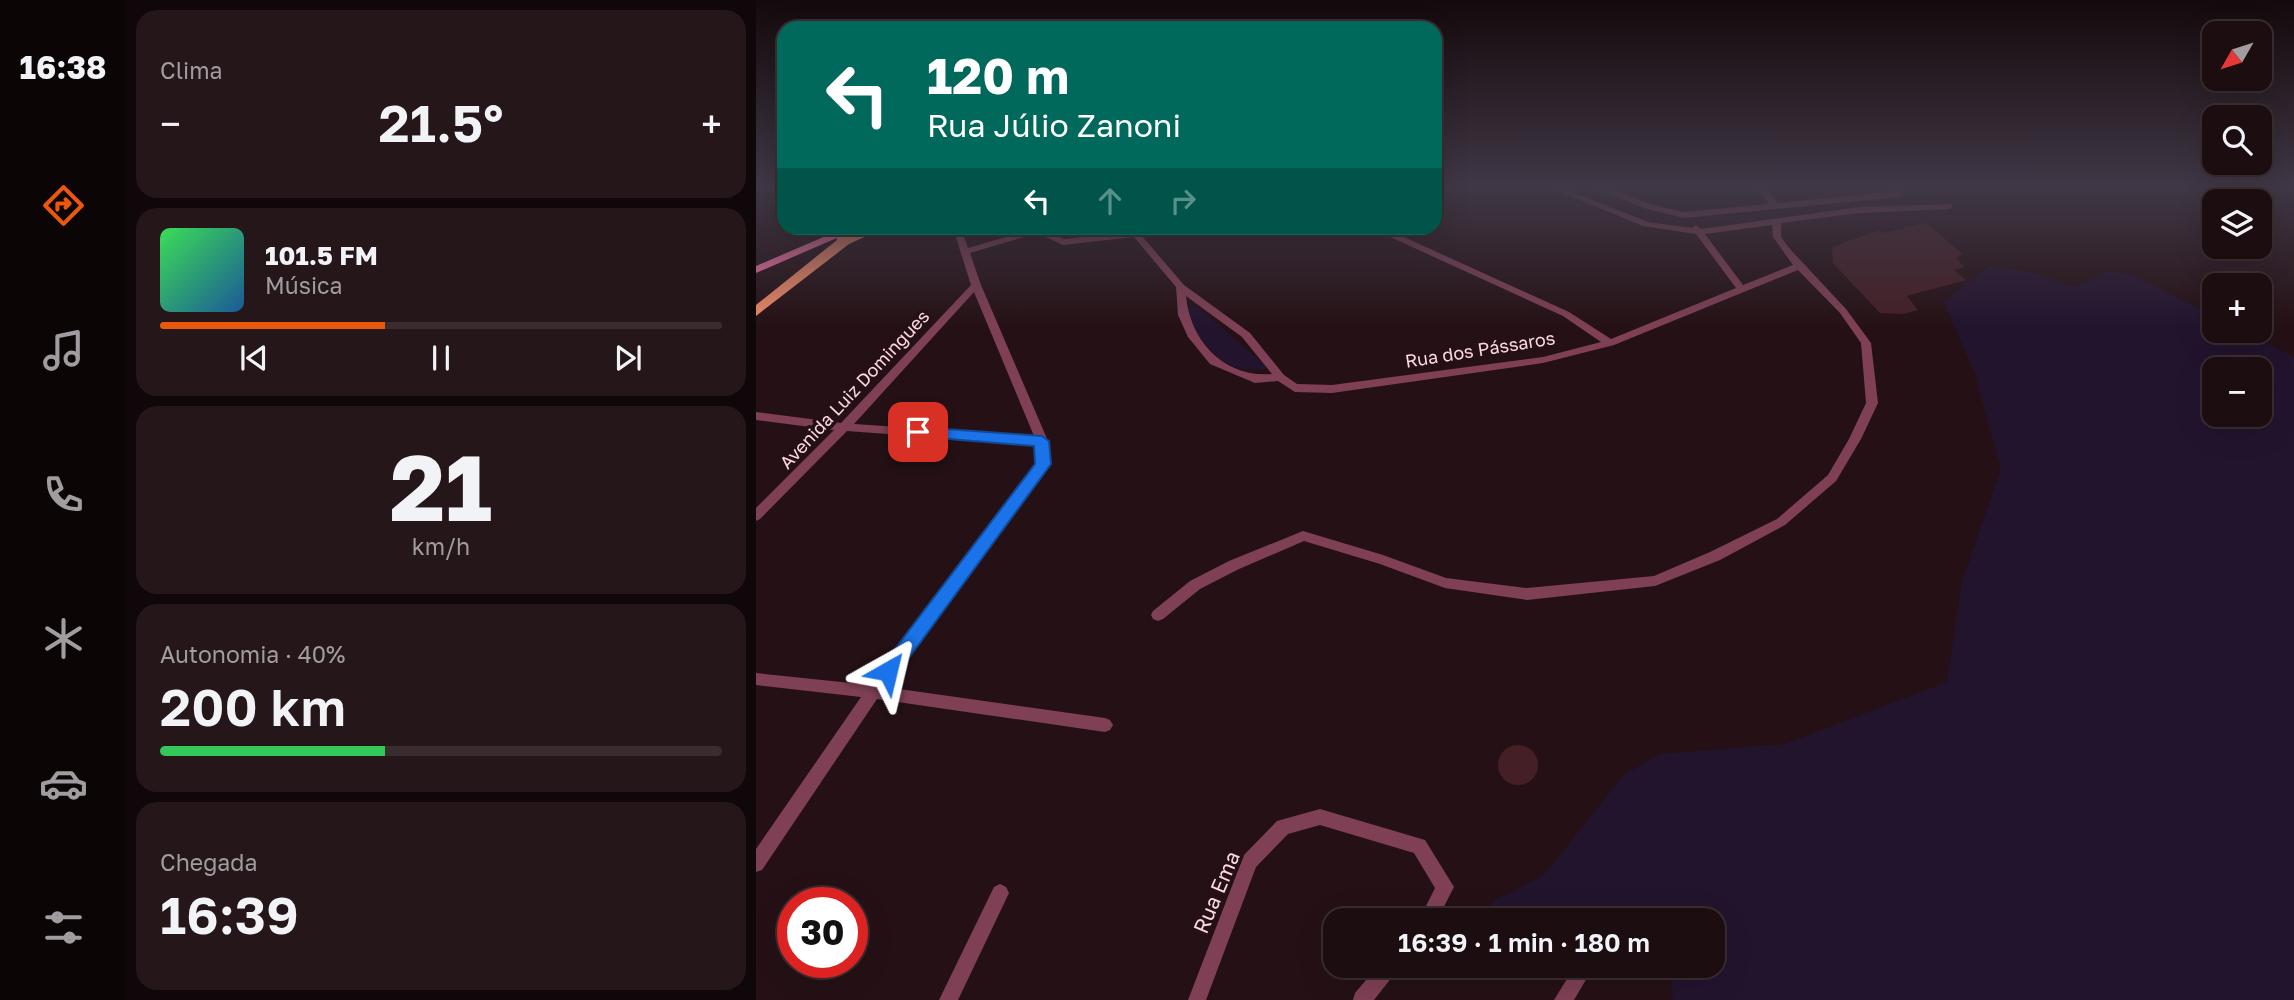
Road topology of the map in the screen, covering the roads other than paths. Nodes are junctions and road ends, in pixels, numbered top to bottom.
1 (842, 235) edge
2 (845, 235) edge
3 (960, 235) edge
4 (1022, 235) edge
5 (1052, 235) edge
6 (1108, 235) edge
7 (1137, 235) edge
8 (1393, 235) edge
9 (1701, 235) edge
10 (1777, 235) edge
11 (967, 251) junction
12 (1799, 266) junction
13 (756, 270) edge
14 (976, 285) junction
15 (1181, 287) junction
16 (1741, 289) junction
17 (756, 312) edge
18 (1610, 343) junction
19 (1280, 377) junction
20 (756, 416) edge
21 (844, 427) junction
22 (1042, 441) junction
23 (756, 516) edge
24 (1158, 615) dead end
25 (756, 679) edge
26 (873, 692) junction
27 (1105, 725) dead end
28 (756, 864) edge
29 (1000, 893) dead end
30 (1434, 908) edge
31 (1380, 978) edge
32 (1577, 978) edge
33 (948, 1000) edge
34 (1198, 1000) edge
35 (1362, 1000) edge
36 (1563, 1000) edge

1 - 13 main road
2 - 17 main road
3 - 11 street
4 - 11 street
5 - 6 street
7 - 15 street
8 - 18 street
9 - 16 street
10 - 12 street
11 - 14 street
12 - 16 street, Rua dos Pássaros
12 - 24 street
14 - 21 street, Avenida Luiz Domingues
14 - 22 street
15 - 19 street
15 - 19 street, Rua dos Pássaros
16 - 18 street, Rua dos Pássaros
18 - 19 street, Rua dos Pássaros
20 - 21 street
21 - 22 street
21 - 23 street, Avenida Luiz Domingues
22 - 26 street
25 - 26 street
26 - 27 street
26 - 28 street
29 - 33 street
30 - 34 street, Rua Ema
31 - 35 street
32 - 36 street

